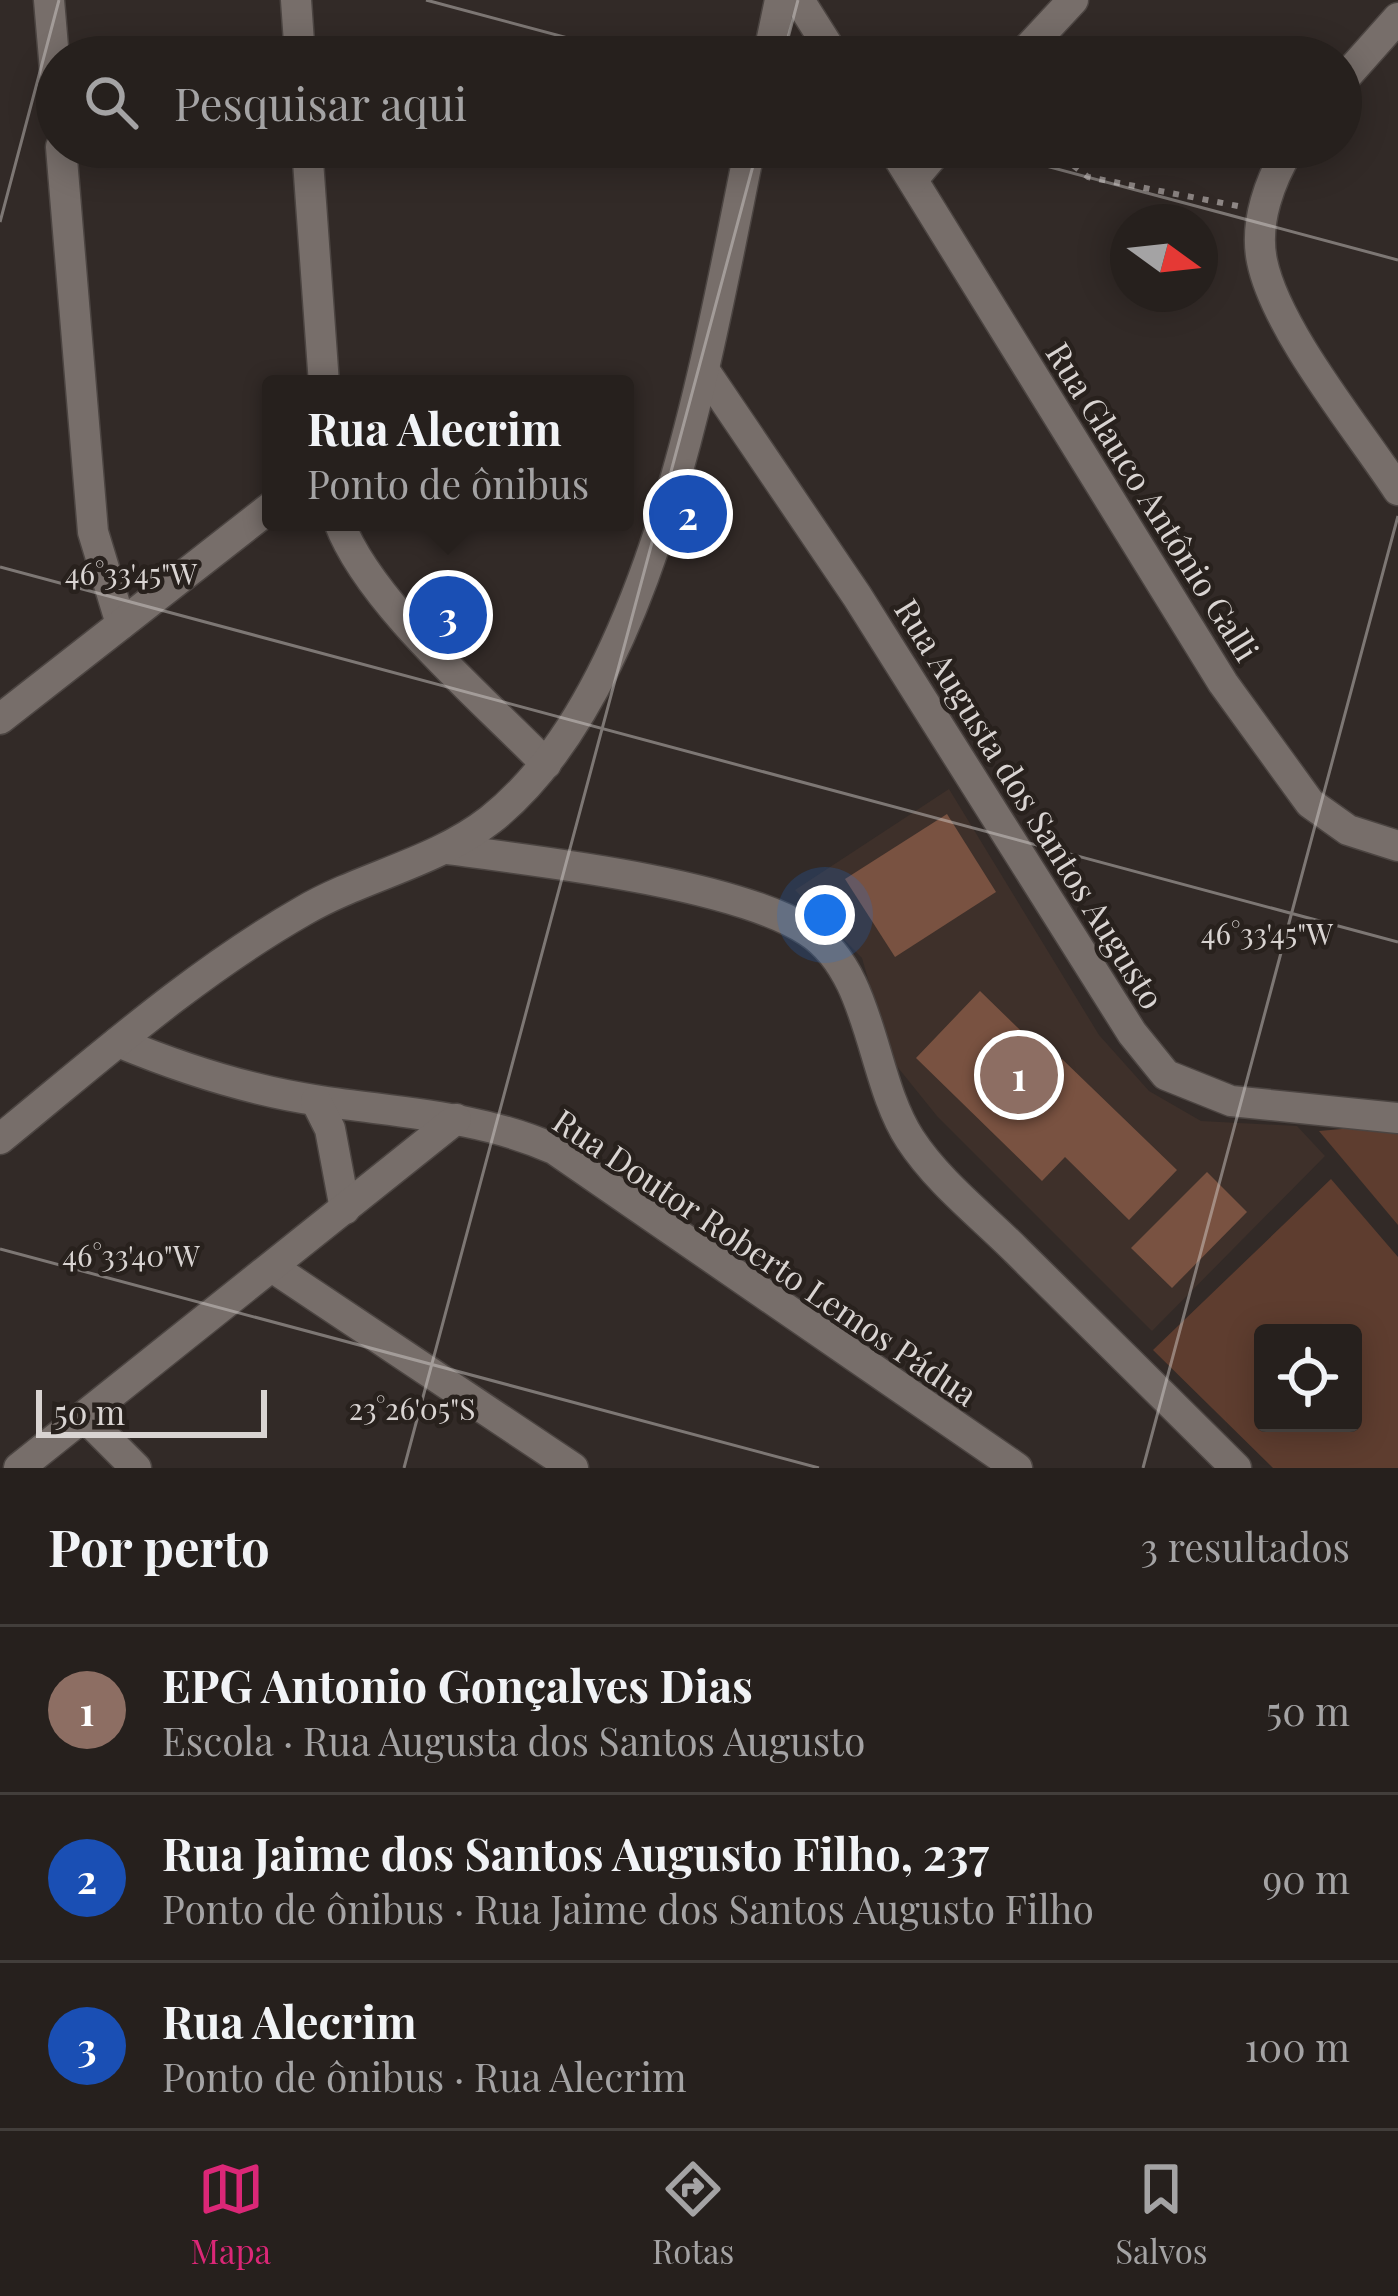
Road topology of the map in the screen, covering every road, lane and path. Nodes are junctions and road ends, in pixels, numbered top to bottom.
1 (49, 0) edge
2 (296, 0) edge
3 (780, 0) edge
4 (799, 0) edge
5 (1073, 0) edge
6 (1398, 18) edge
7 (52, 36) edge
8 (299, 36) edge
9 (772, 36) edge
10 (822, 36) edge
11 (1040, 36) edge
12 (1362, 58) edge
13 (64, 168) edge
14 (309, 168) edge
15 (746, 168) edge
16 (906, 168) edge
17 (922, 168) edge
18 (1077, 168) edge
19 (1281, 168) edge
20 (913, 179) junction
21 (1262, 211) junction
22 (704, 370) junction
23 (323, 375) edge
24 (1398, 490) edge
25 (262, 514) edge
26 (343, 531) edge
27 (122, 624) junction
28 (0, 719) edge
29 (546, 764) junction
30 (1398, 846) edge
31 (446, 849) junction
32 (118, 1042) junction
33 (316, 1101) junction
34 (1398, 1118) edge
35 (456, 1119) junction
36 (0, 1139) edge
37 (345, 1209) junction
38 (272, 1267) junction
39 (85, 1417) junction
40 (19, 1468) edge
41 (136, 1468) edge
42 (573, 1468) edge
43 (1017, 1468) edge
44 (1236, 1468) edge

1 - 7 street
2 - 8 street
3 - 9 street
4 - 10 street
5 - 11 street
6 - 12 street
13 - 27 street
14 - 23 street
15 - 22 street
16 - 20 street, Rua Glauco Antônio Galli
17 - 20 street
18 - 21 path
19 - 21 street
20 - 30 street, Rua Glauco Antônio Galli
21 - 24 street
22 - 29 street
22 - 34 street, Rua Augusta dos Santos Augusto
25 - 27 street
26 - 29 street
27 - 28 street
29 - 31 street
31 - 32 street
31 - 44 street
32 - 33 street, Rua Doutor Roberto Lemos Pádua
32 - 36 street
33 - 35 street, Rua Doutor Roberto Lemos Pádua
33 - 37 street
35 - 37 street
35 - 43 street, Rua Doutor Roberto Lemos Pádua
37 - 38 street
38 - 39 street
38 - 42 street
39 - 40 street
39 - 41 street

